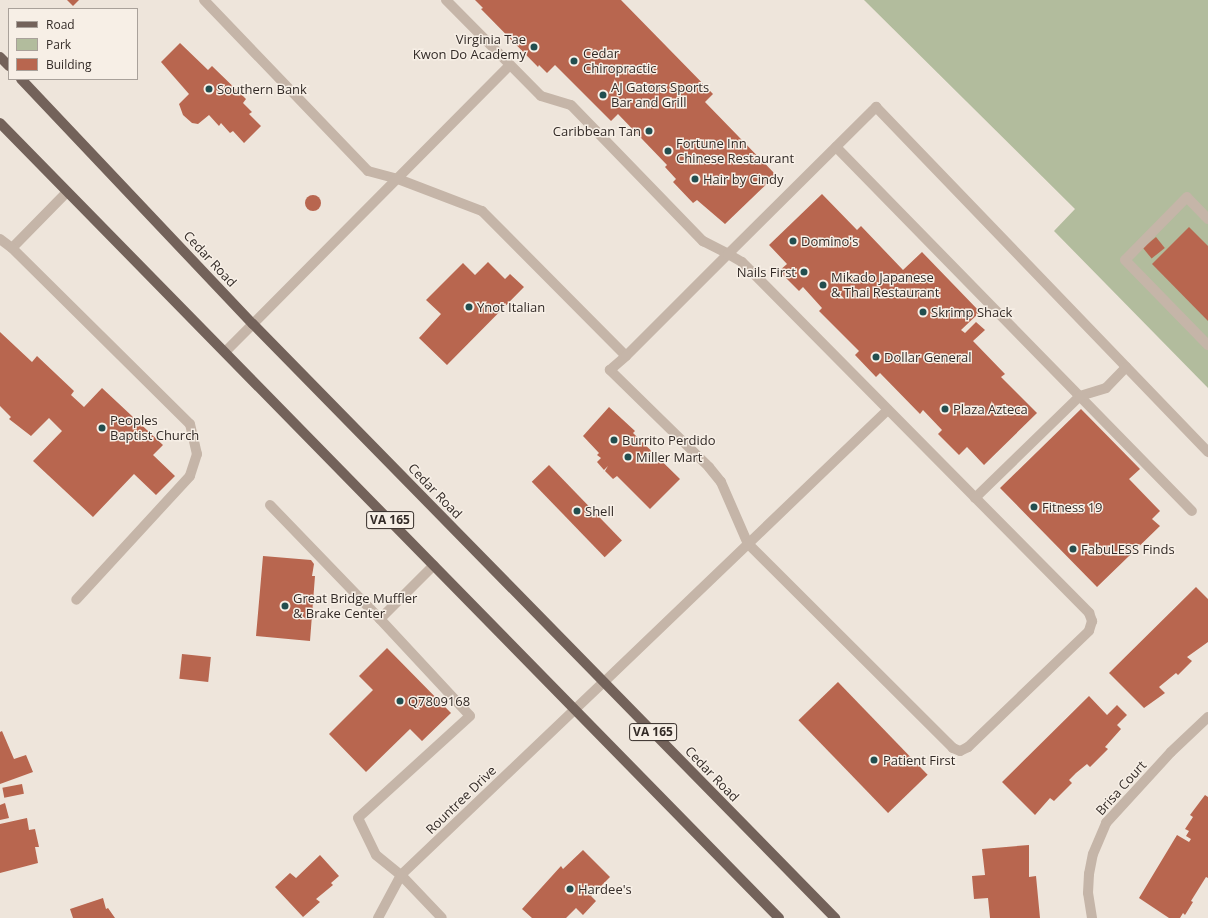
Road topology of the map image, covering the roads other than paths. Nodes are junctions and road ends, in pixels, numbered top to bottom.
1 (204, 0) edge
2 (446, 0) edge
3 (0, 57) edge
4 (8, 65) edge
5 (510, 65) junction
6 (22, 80) edge
7 (0, 123) edge
8 (836, 147) junction
9 (398, 179) junction
10 (68, 192) junction
11 (1208, 219) edge
12 (0, 239) edge
13 (12, 248) junction
14 (728, 254) junction
15 (253, 324) junction
16 (1208, 345) edge
17 (225, 352) junction
18 (626, 356) junction
19 (1126, 367) junction
20 (1080, 396) junction
21 (888, 410) junction
22 (1208, 452) edge
23 (975, 498) junction
24 (270, 505) dead end
25 (1192, 511) dead end
26 (748, 544) junction
27 (434, 566) junction
28 (76, 600) dead end
29 (380, 619) junction
30 (604, 682) junction
31 (575, 709) junction
32 (1208, 717) edge
33 (401, 875) junction
34 (378, 918) edge
35 (442, 918) edge
36 (779, 918) edge
37 (835, 918) edge
38 (1092, 918) edge

1 - 9 street
2 - 5 street
3 - 4 main road
5 - 9 street
5 - 14 street
6 - 15 main road, Cedar Road / VA 165
7 - 10 main road, VA 165
8 - 14 street
8 - 19 street
8 - 20 street
9 - 15 street
9 - 18 street
10 - 13 street
10 - 17 main road, VA 165
11 - 16 street
12 - 13 street
13 - 28 street
14 - 18 street
14 - 21 street
15 - 17 street
15 - 30 main road, Cedar Road / VA 165
17 - 27 main road, VA 165
18 - 26 street
19 - 20 street
19 - 22 street
20 - 23 street
20 - 25 street
21 - 23 street
21 - 26 street, Rountree Drive
23 - 26 street
24 - 29 street
26 - 30 street, Rountree Drive
27 - 29 street
27 - 31 main road, VA 165
29 - 33 street
30 - 31 street, Rountree Drive
30 - 37 main road, Cedar Road / VA 165
31 - 33 street, Rountree Drive
31 - 36 main road, VA 165
32 - 38 street, Brisa Court
33 - 34 street, Rountree Drive
33 - 35 street

